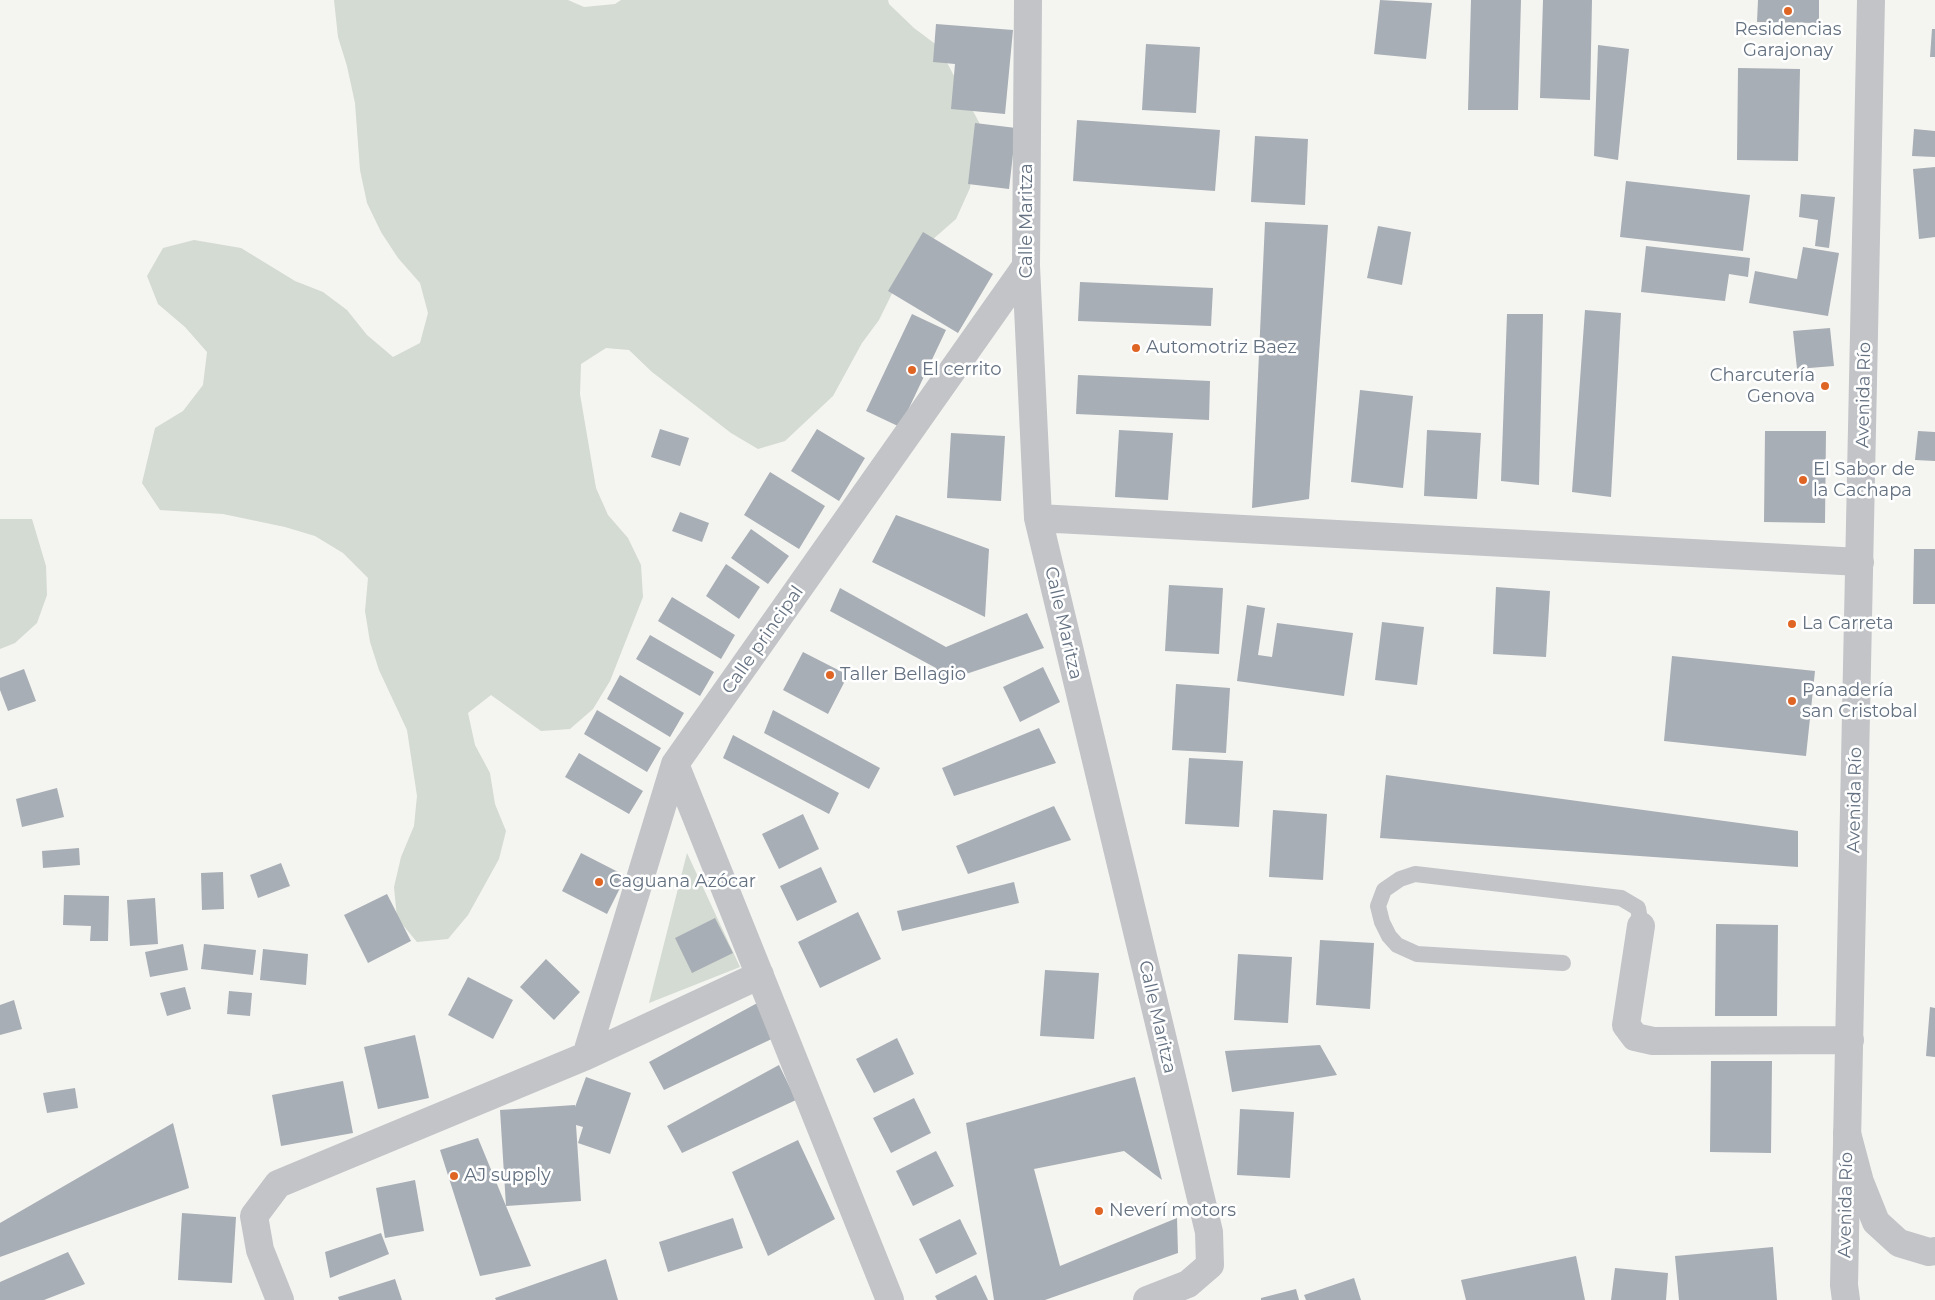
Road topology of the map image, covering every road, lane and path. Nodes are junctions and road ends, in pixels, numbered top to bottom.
1 (1028, 0) edge
2 (1871, 0) edge
3 (1026, 266) junction
4 (1038, 518) junction
5 (1860, 562) junction
6 (675, 764) junction
7 (1641, 926) joint
8 (1563, 962) dead end
9 (760, 975) junction
10 (1850, 1040) junction
11 (586, 1056) junction
12 (1847, 1133) junction
13 (1935, 1251) edge
14 (280, 1300) edge
15 (890, 1300) edge
16 (1147, 1300) edge
17 (1846, 1300) edge

1 - 3 street, Calle Maritza
2 - 5 street, Avenida Río
3 - 4 street, Calle Maritza
3 - 6 street, Calle principal
4 - 5 street
4 - 16 street, Calle Maritza
5 - 10 street, Avenida Río
6 - 9 street
6 - 11 street, Calle principal
7 - 8 lane
7 - 10 street
9 - 11 street
9 - 15 street
10 - 12 street, Avenida Río
11 - 14 street
12 - 13 street
12 - 17 street, Avenida Río

